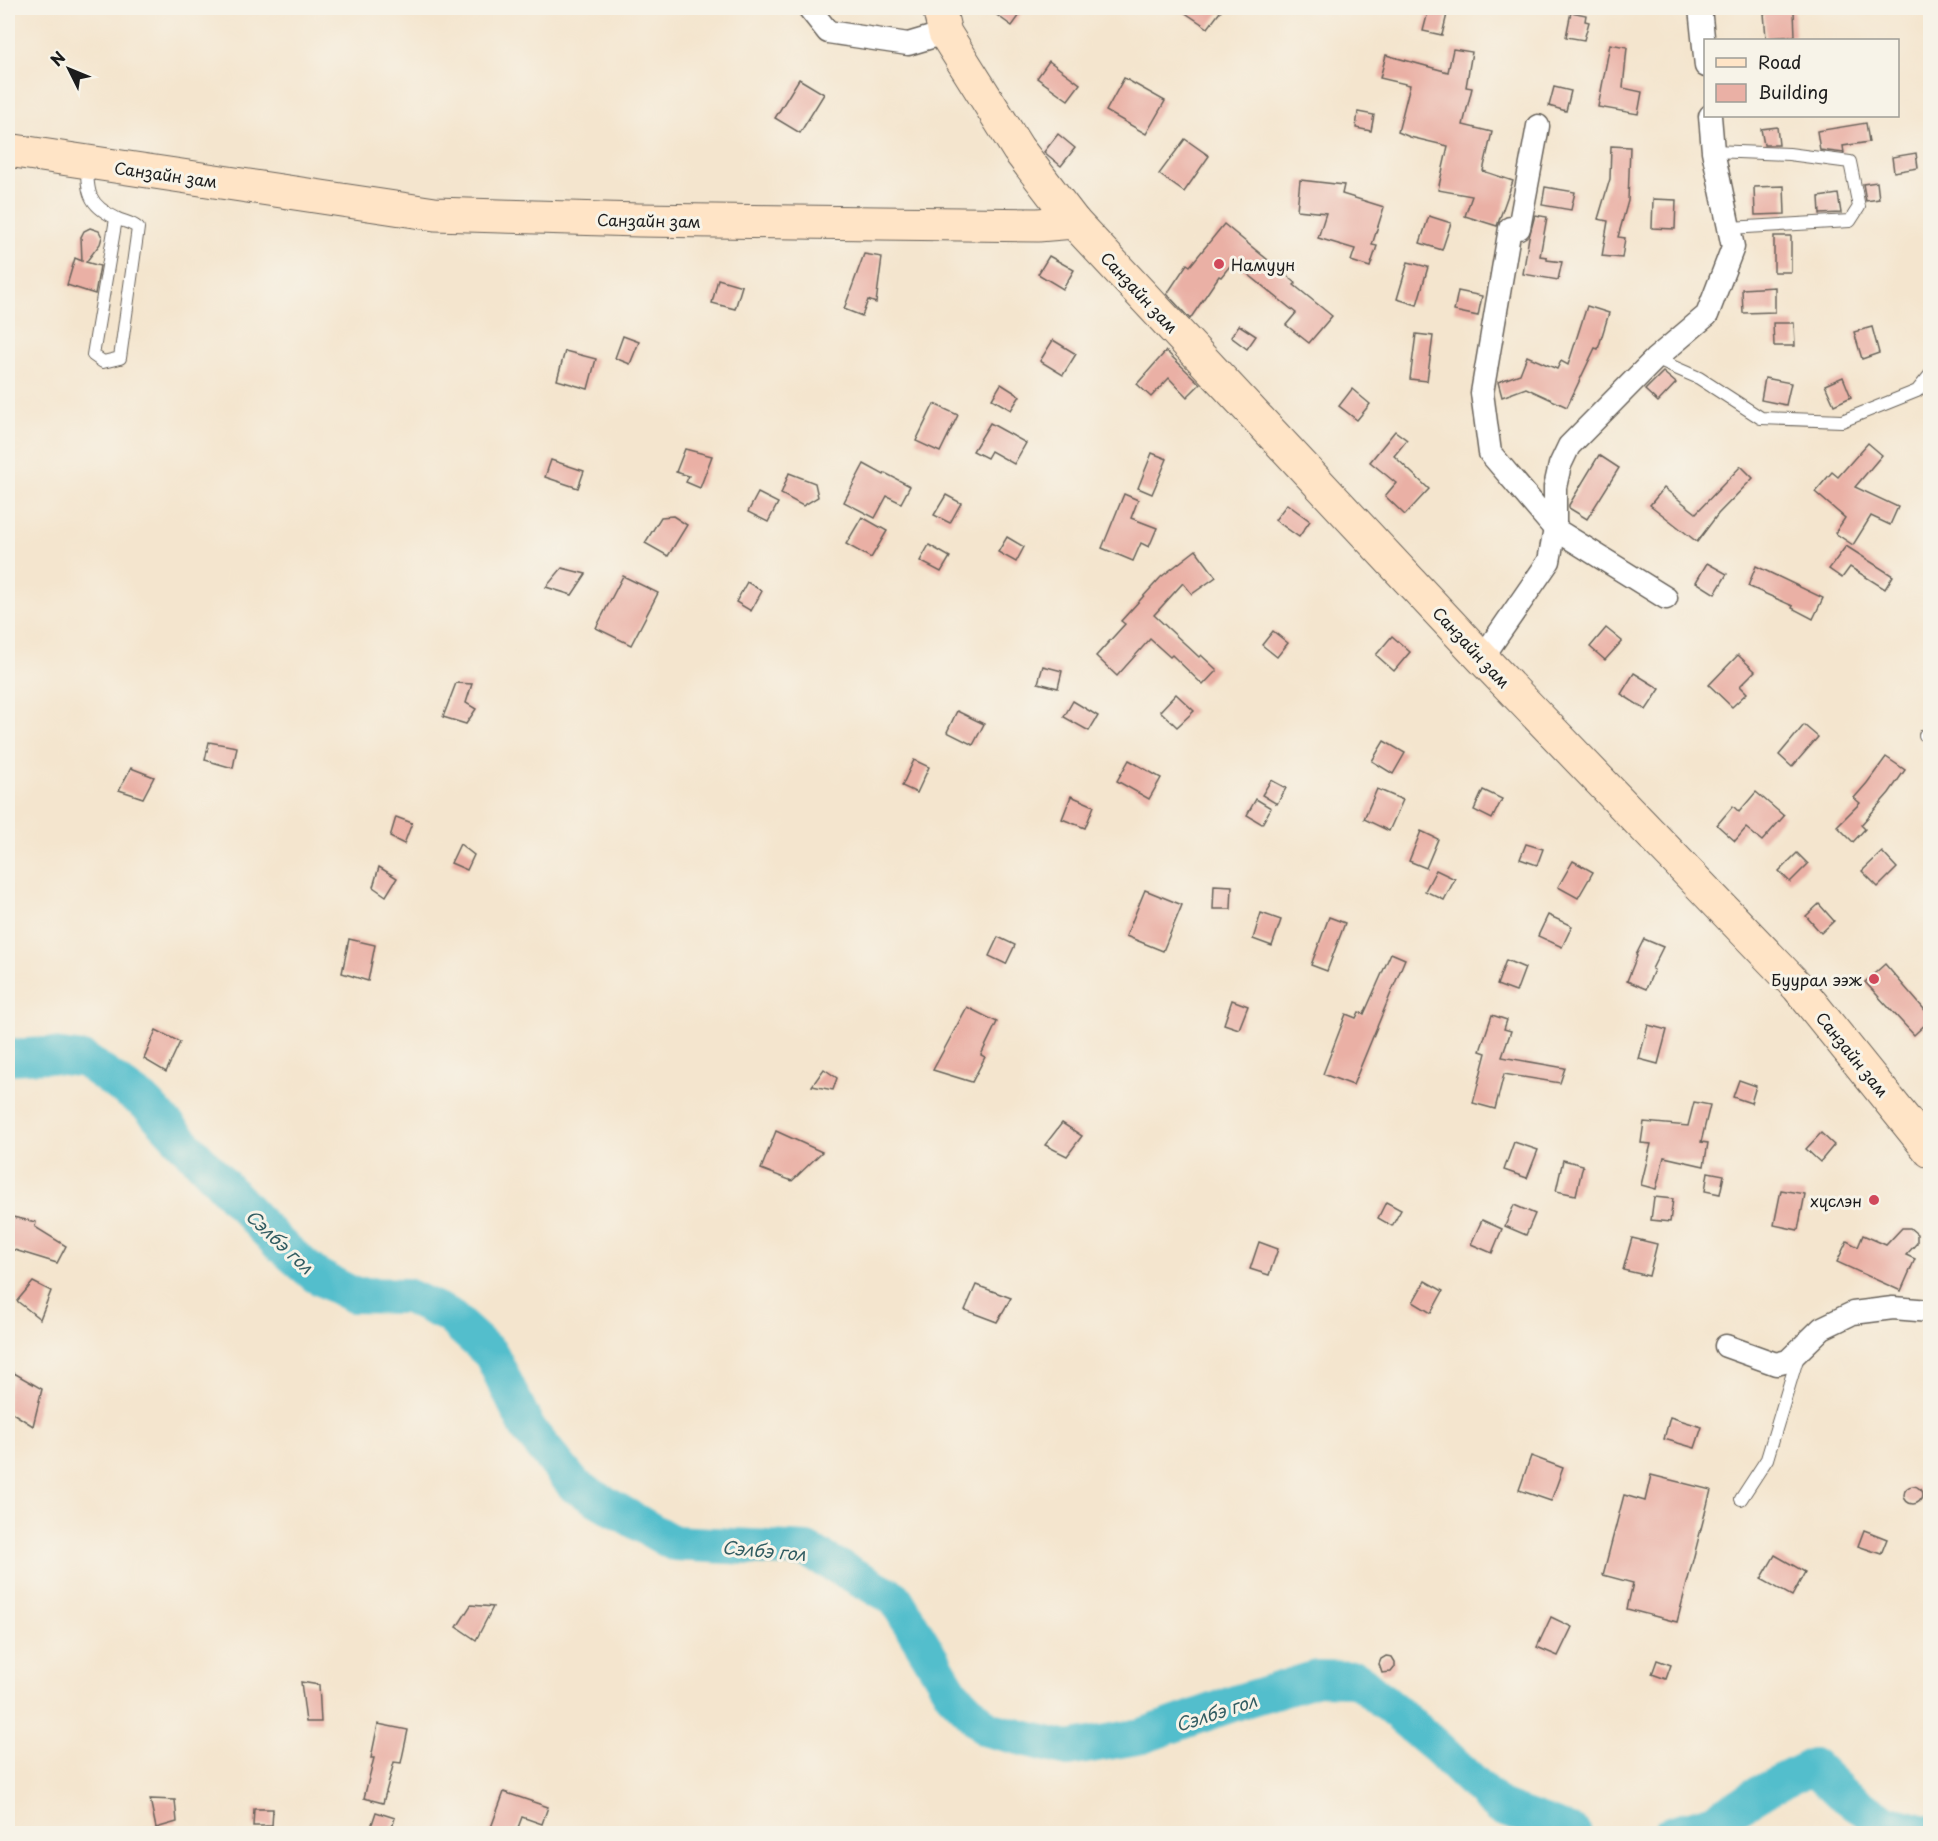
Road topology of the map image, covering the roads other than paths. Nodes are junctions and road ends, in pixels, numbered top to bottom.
1 (810, 8) edge
2 (1700, 8) edge
3 (942, 20) edge
4 (1704, 47) edge
5 (1710, 117) edge
6 (1538, 126) dead end
7 (8, 150) edge
8 (1713, 151) junction
9 (87, 162) junction
10 (116, 219) junction
11 (1074, 222) junction
12 (1729, 228) junction
13 (1655, 359) junction
14 (1930, 375) edge
15 (1555, 529) junction
16 (1666, 598) dead end
17 (1482, 658) junction
18 (1930, 1151) edge
19 (1930, 1311) edge
20 (1726, 1346) dead end
21 (1800, 1352) junction
22 (1741, 1499) dead end

1 - 3 street
2 - 4 street
3 - 11 main road
5 - 8 street
6 - 15 street
7 - 9 main road, Санзайн зам
8 - 12 street
8 - 12 lane
9 - 10 lane
9 - 11 main road, Санзайн зам
10 - 10 lane
11 - 17 main road, Санзайн зам
12 - 13 street
13 - 14 lane
13 - 15 street
15 - 16 street
15 - 17 street
17 - 18 main road, Санзайн зам
19 - 21 street
20 - 21 street
21 - 22 lane

